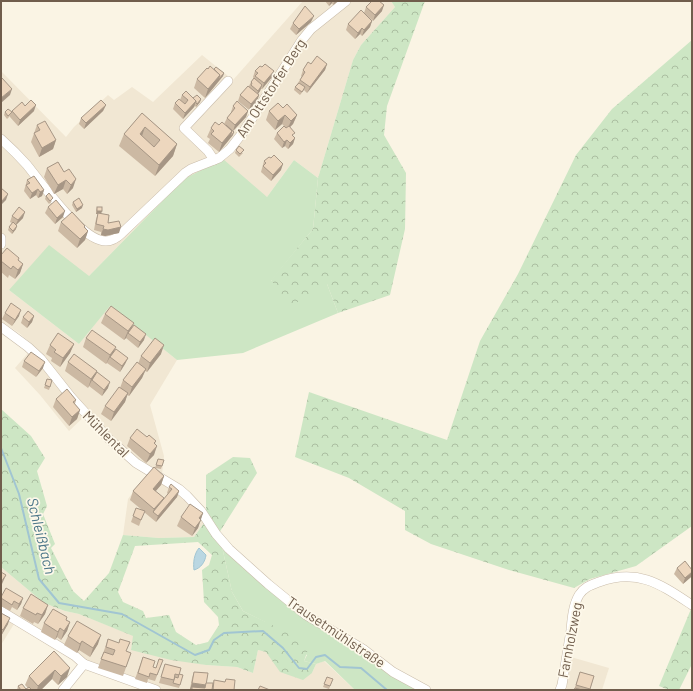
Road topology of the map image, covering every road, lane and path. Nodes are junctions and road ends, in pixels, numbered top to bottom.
1 (346, 1) edge
2 (228, 81) dead end
3 (1, 138) edge
4 (214, 160) junction
5 (1, 238) edge
6 (1, 244) edge
7 (1, 327) edge
8 (216, 534) joint
9 (692, 605) edge
10 (1, 611) edge
11 (84, 664) junction
12 (63, 690) edge
13 (156, 690) edge
14 (426, 690) edge
15 (560, 690) edge

1 - 4 street, Am Ottstorfer Berg
2 - 4 street
3 - 4 street, Am Ottstorfer Berg
5 - 6 street
7 - 8 street, Mühlental
8 - 14 street, Trausetmühlstraße
9 - 15 street, Farnholzweg
10 - 11 street
11 - 12 street
11 - 13 street

